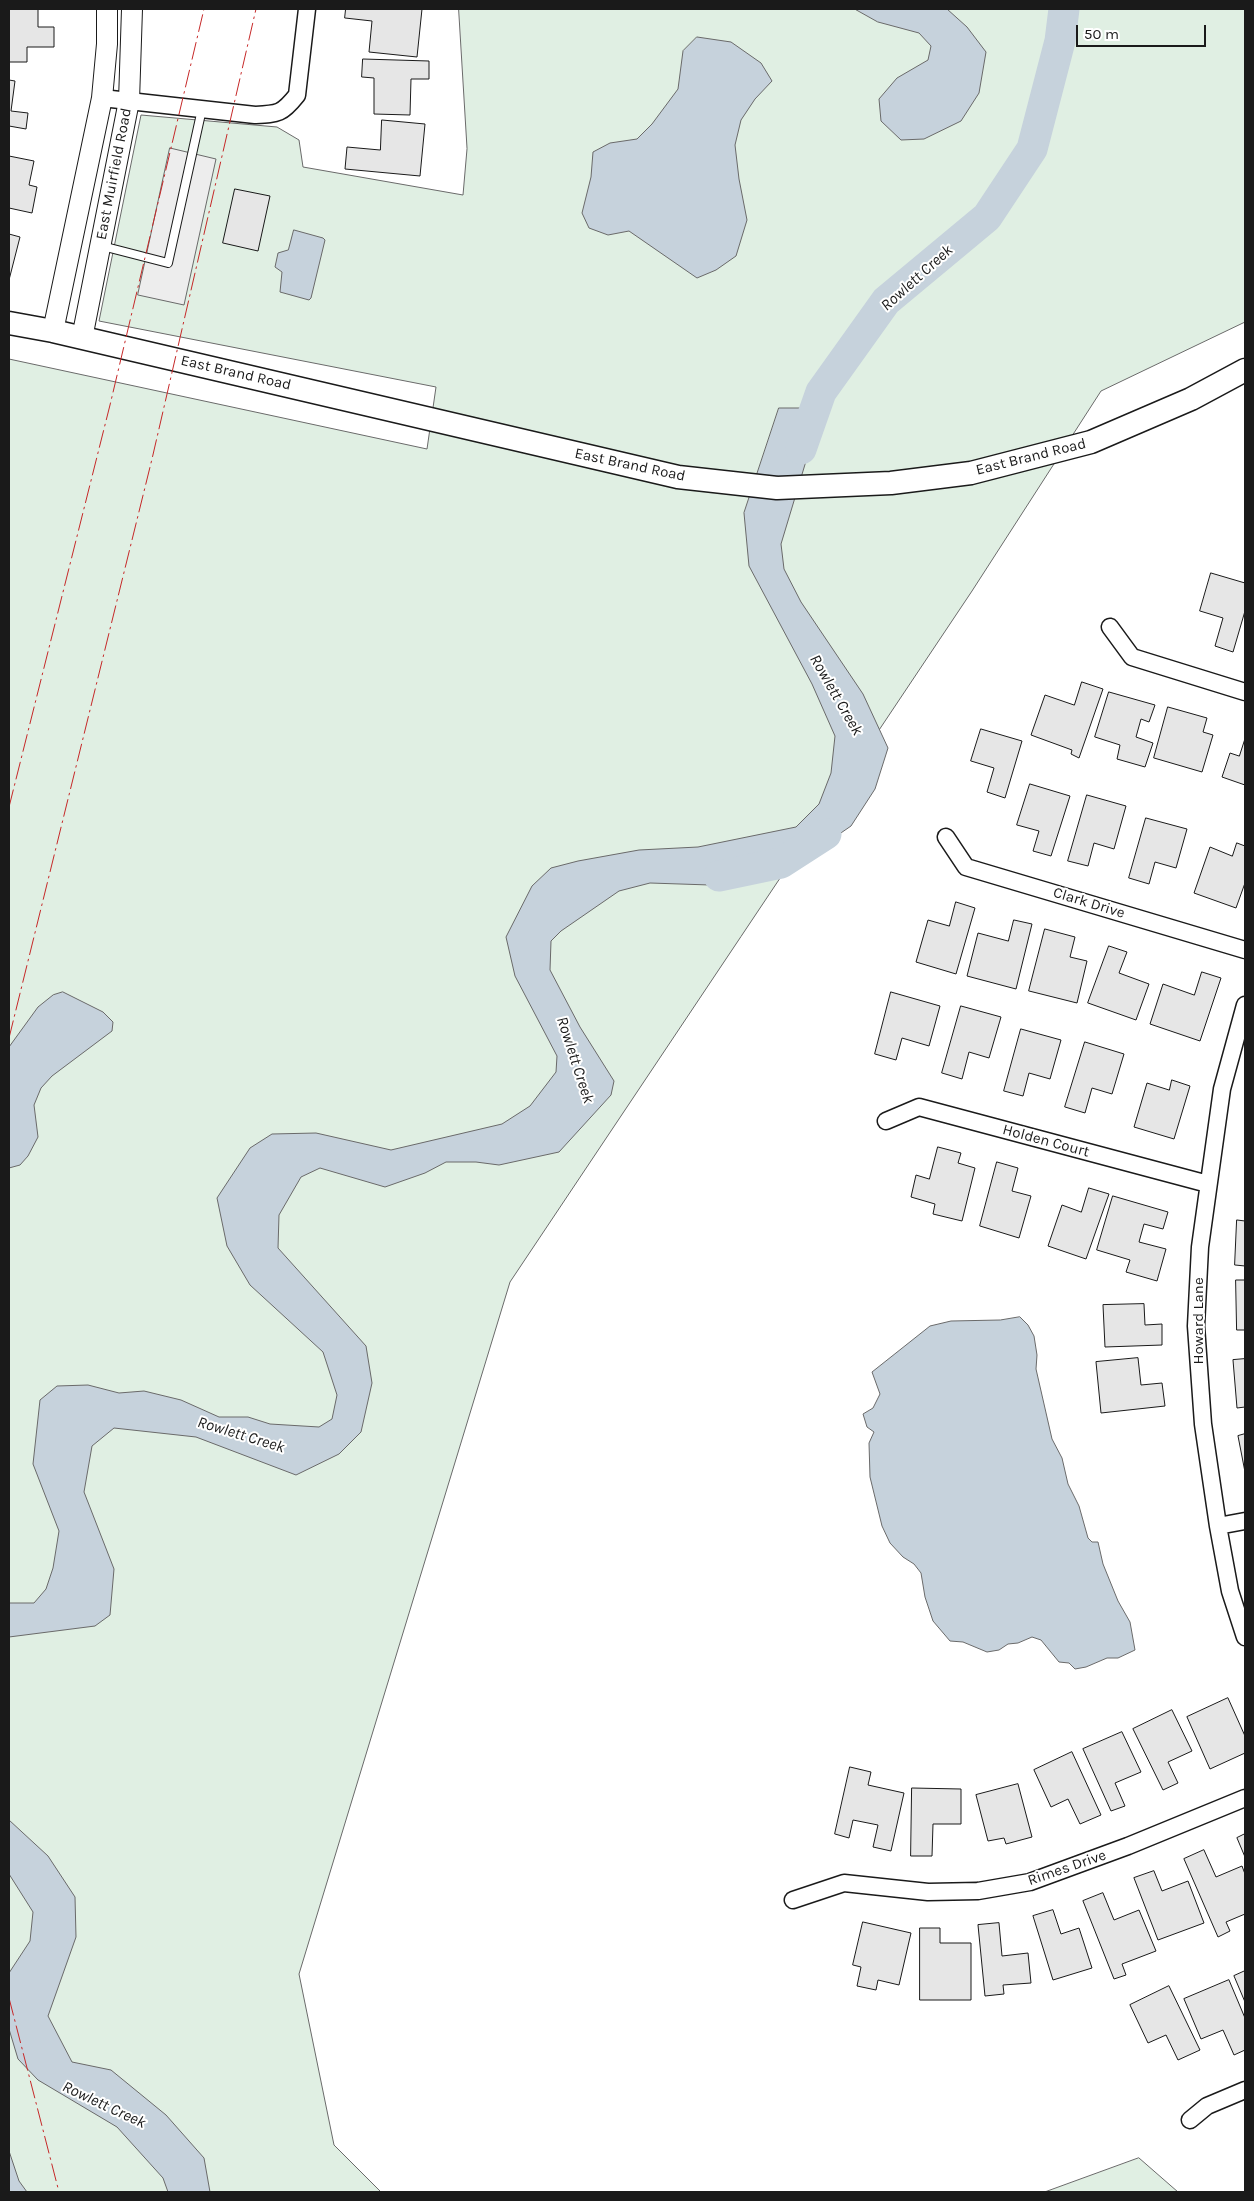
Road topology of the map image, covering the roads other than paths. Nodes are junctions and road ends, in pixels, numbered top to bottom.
1 (107, 9) edge
2 (132, 9) edge
3 (307, 9) edge
4 (102, 98) junction
5 (129, 100) junction
6 (202, 109) junction
7 (100, 245) junction
8 (9, 322) edge
9 (53, 331) junction
10 (82, 338) junction
11 (1245, 370) edge
12 (1110, 627) dead end
13 (1245, 692) edge
14 (946, 837) dead end
15 (1245, 950) edge
16 (1245, 1005) edge
17 (886, 1121) dead end
18 (1208, 1184) junction
19 (1245, 1521) edge
20 (1218, 1526) junction
21 (1245, 1637) edge
22 (1245, 1798) edge
23 (793, 1900) dead end
24 (1245, 2090) edge
25 (1190, 2120) dead end

1 - 4 street, East Muirfield Road
2 - 5 street, East Muirfield Road
3 - 6 street
4 - 5 street
4 - 9 street, East Muirfield Road
5 - 6 street
5 - 7 street, East Muirfield Road
6 - 7 lane
7 - 10 street, East Muirfield Road
8 - 9 main road, East Brand Road
9 - 10 main road, East Brand Road
10 - 11 main road, East Brand Road
12 - 13 street
14 - 15 street, Clark Drive
16 - 18 street, Howard Lane
17 - 18 street, Holden Court
18 - 20 street, Howard Lane
19 - 20 street
20 - 21 street, Howard Lane
22 - 23 street, Rimes Drive
24 - 25 street

